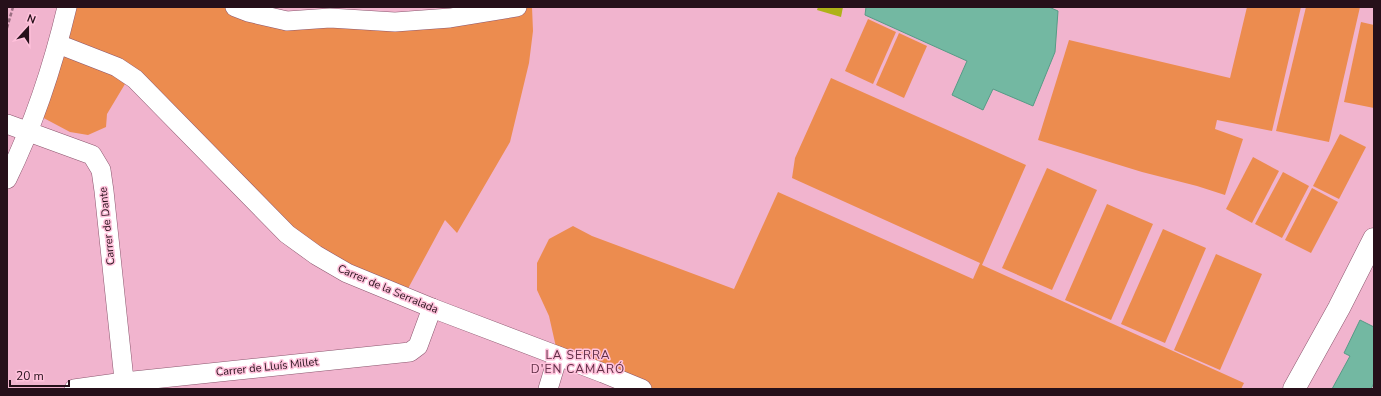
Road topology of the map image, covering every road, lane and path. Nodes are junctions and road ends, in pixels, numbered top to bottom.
1 (13, 7) edge
2 (67, 7) edge
3 (235, 7) edge
4 (296, 7) edge
5 (516, 7) edge
6 (330, 18) junction
7 (7, 28) edge
8 (58, 44) junction
9 (7, 124) edge
10 (27, 132) junction
11 (7, 179) edge
12 (1374, 239) edge
13 (432, 308) junction
14 (558, 356) junction
15 (124, 385) edge
16 (74, 389) edge
17 (548, 389) edge
18 (642, 389) edge
19 (1294, 389) edge

1 - 7 path
2 - 8 street
3 - 6 street
4 - 6 street
5 - 6 street
8 - 10 street
8 - 13 street, Carrer de la Serralada
9 - 10 street, Carrer de Dante
10 - 11 street
10 - 15 street, Carrer de Dante
12 - 19 street
13 - 14 street, Carrer de la Serralada
13 - 15 street, Carrer de Lluís Millet
14 - 17 street
14 - 18 street, Carrer de la Serralada
15 - 16 street, Carrer de Lluís Millet

